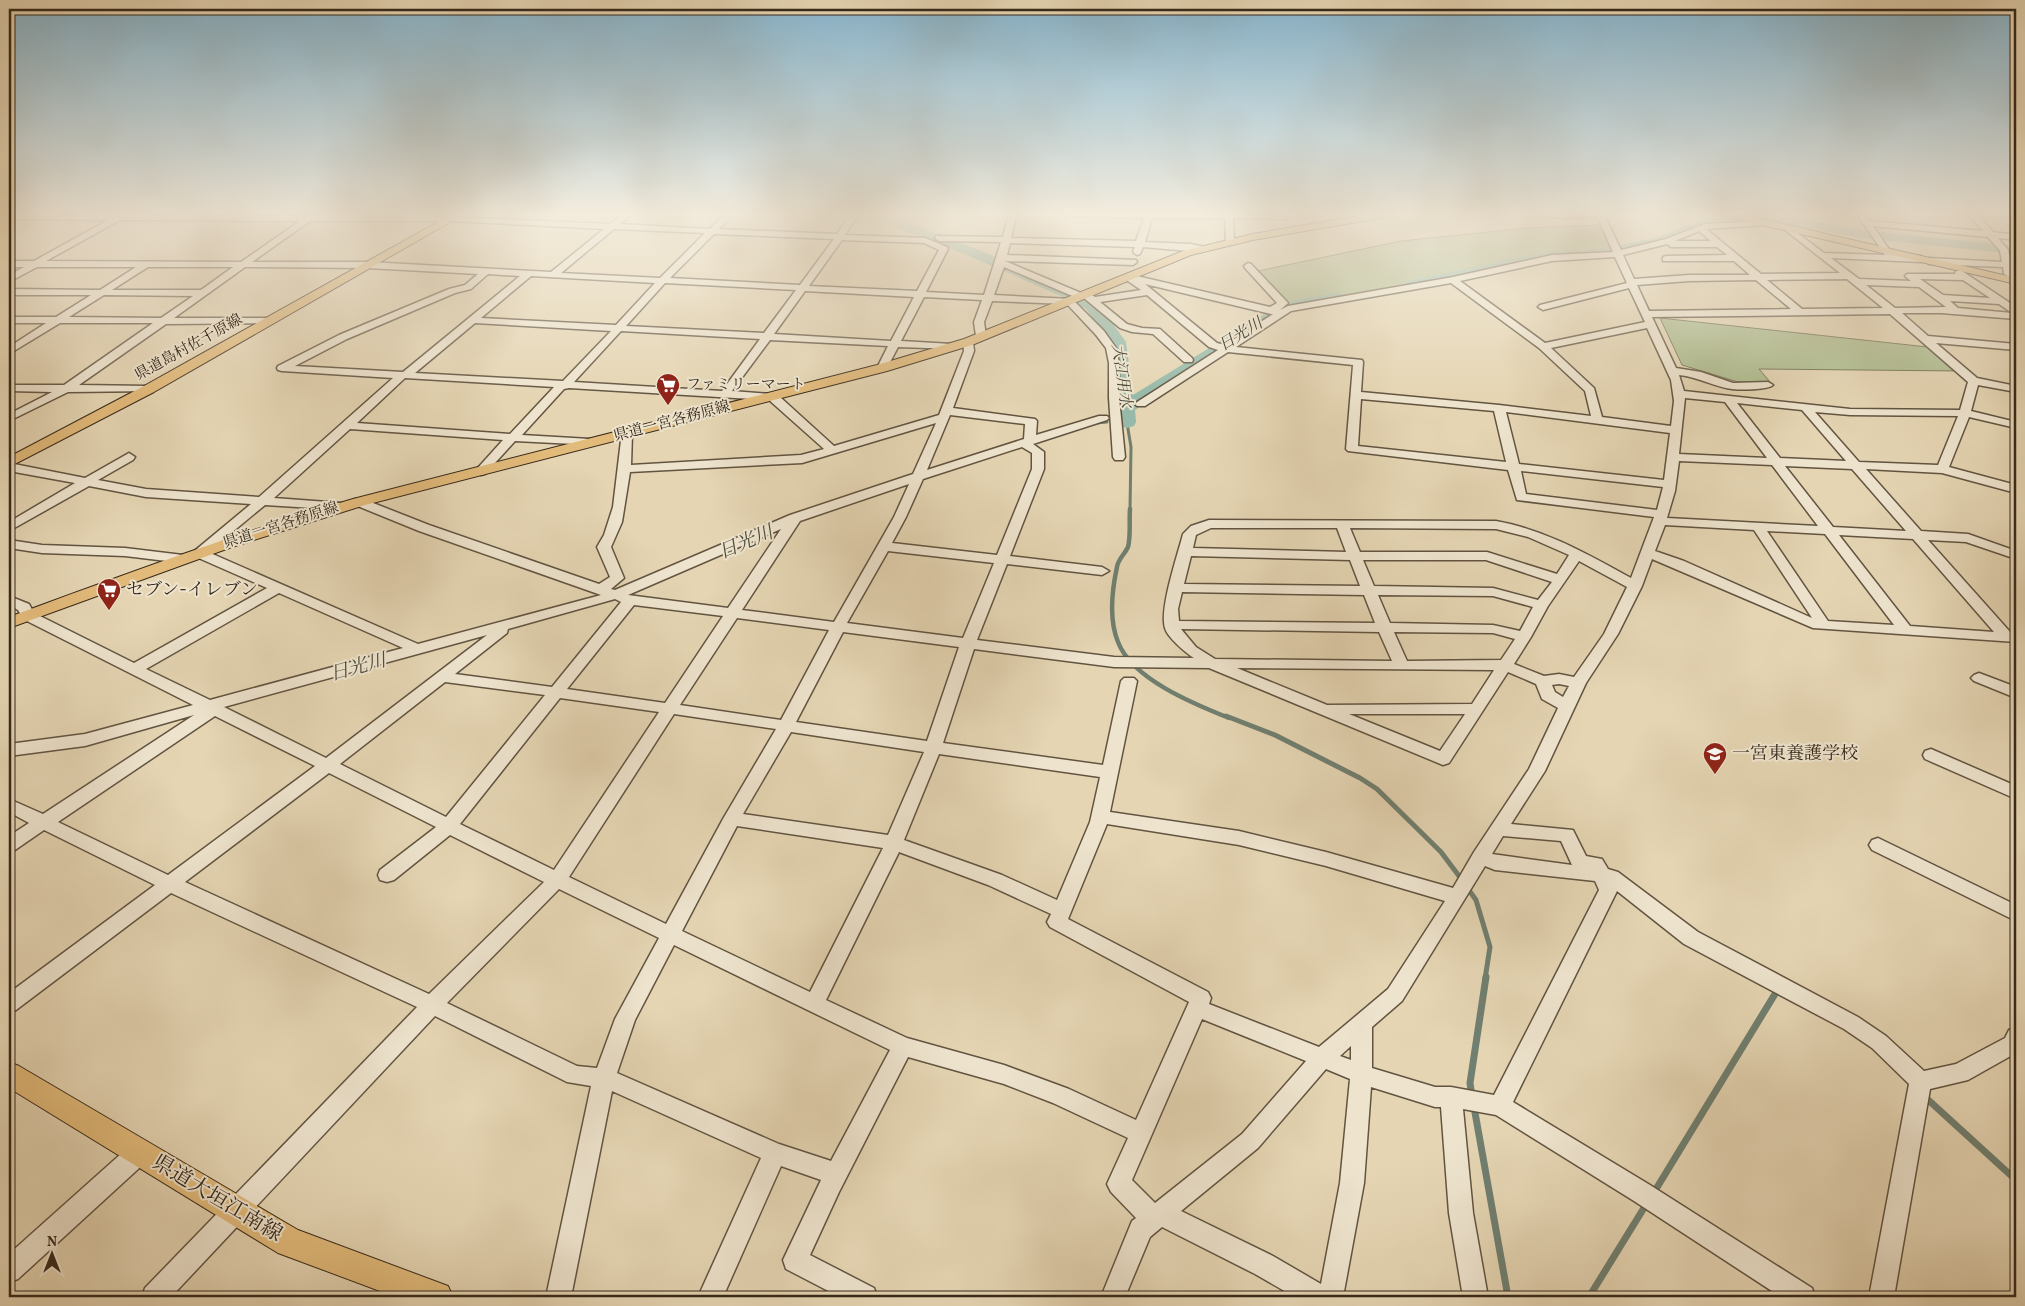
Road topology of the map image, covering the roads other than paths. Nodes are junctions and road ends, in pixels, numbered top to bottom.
1 (131, 274) edge
2 (230, 274) edge
3 (352, 274) edge
4 (483, 274) edge
5 (512, 274) edge
6 (554, 274) edge
7 (670, 274) edge
8 (812, 274) edge
9 (931, 274) edge
10 (996, 274) edge
11 (1026, 274) edge
12 (1129, 274) edge
13 (1136, 274) edge
14 (1256, 274) edge
15 (1480, 274) edge
16 (1627, 274) edge
17 (1684, 274) edge
18 (1754, 274) edge
19 (1845, 274) edge
20 (1961, 274) edge
21 (1986, 274) edge
22 (527, 275) junction
23 (552, 276) junction
24 (1128, 277) junction
25 (1758, 277) junction
26 (1966, 277) junction
27 (1689, 278) junction
28 (1851, 279) junction
29 (664, 280) junction
30 (1453, 280) junction
31 (2013, 280) edge
32 (1632, 283) junction
33 (1921, 284) junction
34 (802, 288) junction
35 (9, 292) edge
36 (1147, 292) junction
37 (100, 293) junction
38 (202, 293) junction
39 (920, 294) junction
40 (989, 297) junction
41 (1078, 298) junction
42 (1941, 298) junction
43 (2002, 301) junction
44 (1543, 306) dead end
45 (1893, 311) junction
46 (1955, 311) junction
47 (2016, 311) edge
48 (1276, 312) junction
49 (1800, 312) junction
50 (2016, 316) edge
51 (1648, 319) junction
52 (9, 320) edge
53 (163, 320) junction
54 (472, 320) junction
55 (57, 321) junction
56 (270, 321) junction
57 (617, 329) junction
58 (765, 337) junction
59 (975, 339) junction
60 (1926, 339) junction
61 (894, 344) junction
62 (1543, 346) junction
63 (2016, 347) edge
64 (952, 348) junction
65 (1225, 348) junction
66 (9, 351) edge
67 (1188, 360) dead end
68 (882, 368) junction
69 (1672, 371) junction
70 (404, 375) junction
71 (1974, 380) junction
72 (563, 386) junction
73 (1768, 386) dead end
74 (9, 388) edge
75 (68, 388) junction
76 (2016, 388) edge
77 (149, 389) junction
78 (725, 394) junction
79 (1679, 394) junction
80 (1356, 395) junction
81 (770, 397) junction
82 (1728, 400) junction
83 (1141, 404) dead end
84 (1499, 408) junction
85 (1806, 408) junction
86 (1965, 413) junction
87 (946, 414) junction
88 (9, 418) edge
89 (1103, 418) dead end
90 (1597, 419) junction
91 (2016, 425) edge
92 (348, 426) junction
93 (1676, 430) junction
94 (626, 434) junction
95 (513, 437) junction
96 (1027, 442) junction
97 (590, 443) junction
98 (832, 450) junction
99 (1672, 454) junction
100 (129, 457) dead end
101 (1119, 457) dead end
102 (1775, 461) junction
103 (1854, 464) junction
104 (9, 465) edge
105 (1514, 466) junction
106 (625, 469) junction
107 (1942, 469) junction
108 (481, 471) junction
109 (919, 476) junction
110 (84, 482) junction
111 (1669, 484) junction
112 (2016, 489) edge
113 (1521, 497) junction
114 (263, 500) junction
115 (359, 502) junction
116 (341, 507) junction
117 (1524, 510) dead end
118 (796, 518) junction
119 (1661, 518) junction
120 (1342, 524) junction
121 (9, 527) edge
122 (1758, 527) junction
123 (1829, 531) junction
124 (1918, 536) junction
125 (9, 544) edge
126 (883, 546) junction
127 (1185, 552) junction
128 (199, 553) junction
129 (1648, 553) junction
130 (1576, 555) junction
131 (2016, 555) edge
132 (1355, 556) junction
133 (183, 559) junction
134 (1003, 559) junction
135 (1102, 571) dead end
136 (1560, 580) junction
137 (1635, 586) junction
138 (278, 588) junction
139 (1176, 588) junction
140 (600, 590) junction
141 (1369, 590) junction
142 (622, 598) junction
143 (9, 600) edge
144 (1541, 605) junction
145 (732, 613) junction
146 (28, 616) junction
147 (9, 623) edge
148 (1823, 624) junction
149 (1172, 625) junction
150 (508, 626) junction
151 (1384, 627) junction
152 (838, 628) junction
153 (1905, 630) junction
154 (1524, 637) junction
155 (2011, 638) edge
156 (968, 643) junction
157 (419, 650) junction
158 (1213, 664) junction
159 (1504, 665) junction
160 (1402, 666) junction
161 (133, 670) junction
162 (443, 677) junction
163 (1979, 678) dead end
164 (1129, 681) dead end
165 (1542, 682) junction
166 (1578, 683) junction
167 (556, 691) junction
168 (2016, 693) edge
169 (212, 707) junction
170 (1568, 707) junction
171 (670, 708) junction
172 (1476, 708) junction
173 (1323, 709) junction
174 (786, 726) junction
175 (932, 749) junction
176 (9, 750) edge
177 (1932, 755) dead end
178 (328, 765) junction
179 (1109, 772) junction
180 (2016, 793) edge
181 (9, 804) edge
182 (1100, 817) junction
183 (732, 819) junction
184 (43, 822) junction
185 (449, 826) junction
186 (1498, 829) junction
187 (894, 843) junction
188 (9, 844) edge
189 (1878, 845) dead end
190 (1480, 857) junction
191 (1601, 875) junction
192 (387, 876) dead end
193 (556, 880) junction
194 (169, 884) junction
195 (1459, 895) junction
196 (1061, 910) junction
197 (2016, 914) edge
198 (670, 933) junction
199 (814, 1002) junction
200 (9, 1004) edge
201 (432, 1005) junction
202 (1197, 1008) junction
203 (1362, 1023) junction
204 (2015, 1042) edge
205 (903, 1046) junction
206 (1323, 1057) junction
207 (9, 1074) edge
208 (1361, 1074) junction
209 (604, 1078) junction
210 (1920, 1081) junction
211 (1454, 1098) junction
212 (1493, 1105) junction
213 (1140, 1133) junction
214 (140, 1152) junction
215 (776, 1153) junction
216 (836, 1174) junction
217 (238, 1211) junction
218 (1157, 1217) junction
219 (9, 1270) edge
220 (154, 1297) edge
221 (437, 1297) edge
222 (558, 1297) edge
223 (710, 1297) edge
224 (865, 1297) edge
225 (1113, 1297) edge
226 (1319, 1297) edge
227 (1330, 1297) edge
228 (1476, 1297) edge
229 (1803, 1297) edge
230 (1882, 1297) edge

1 - 37 street
2 - 38 street
3 - 56 main road, 県道島村佐千原線
4 - 70 street
5 - 22 street
6 - 23 street
7 - 29 street
8 - 34 street
9 - 39 street
10 - 40 street
11 - 41 street
12 - 24 street
13 - 24 main road, 県道一宮各務原線
14 - 48 street
15 - 30 street
16 - 32 street
17 - 27 street
18 - 25 street
19 - 28 street
20 - 26 street
21 - 31 main road
22 - 23 street
22 - 54 street
23 - 29 street
24 - 36 street
24 - 41 main road, 県道一宮各務原線
24 - 48 street
25 - 27 street
25 - 28 street
25 - 49 street
26 - 33 street
26 - 43 street
27 - 32 street
28 - 33 street
28 - 45 street
29 - 34 street
29 - 57 street
30 - 48 street
30 - 62 street
32 - 44 street
32 - 51 street
33 - 42 street
34 - 39 street
34 - 58 street
35 - 37 street
36 - 41 street
36 - 65 street
37 - 38 street
37 - 55 street
38 - 53 street
39 - 40 street
39 - 61 street
40 - 41 street
40 - 59 street
41 - 59 main road, 県道一宮各務原線
41 - 67 street
41 - 101 street
42 - 43 street
42 - 46 street
43 - 47 street
45 - 46 street
45 - 49 street
45 - 60 street
46 - 50 street
48 - 65 street
49 - 51 street
51 - 62 street
51 - 69 street
52 - 55 street
53 - 55 street
53 - 56 street
53 - 75 street
54 - 57 street
54 - 70 street
55 - 66 street
56 - 77 main road, 県道島村佐千原線
57 - 58 street
57 - 72 street
58 - 61 street
58 - 78 street
59 - 64 main road, 県道一宮各務原線
59 - 87 street
60 - 63 street
60 - 71 street
61 - 64 street
61 - 68 street
62 - 90 street
64 - 68 main road, 県道一宮各務原線
65 - 80 street
65 - 83 street
68 - 81 main road, 県道一宮各務原線
69 - 73 street
69 - 79 street
70 - 72 street
70 - 92 street
71 - 76 street
71 - 86 street
72 - 78 street
72 - 95 street
74 - 75 street
75 - 77 street
75 - 88 street
77 - 104 main road, 県道島村佐千原線
78 - 81 street
79 - 82 street
79 - 93 street
80 - 84 street
80 - 105 street
81 - 94 main road, 県道一宮各務原線
81 - 98 street
82 - 85 street
82 - 102 street
84 - 90 street
84 - 105 street
85 - 86 street
85 - 103 street
86 - 91 street
86 - 107 street
87 - 96 street
87 - 98 street
87 - 109 street
89 - 96 street
90 - 93 street
92 - 95 street
92 - 114 street
93 - 99 street
94 - 97 main road, 県道一宮各務原線
94 - 106 street
95 - 97 street
95 - 108 street
96 - 109 street
96 - 134 street
97 - 108 main road, 県道一宮各務原線
98 - 106 street
99 - 102 street
99 - 111 street
100 - 110 street
102 - 103 street
102 - 123 street
103 - 107 street
103 - 124 street
104 - 110 street
105 - 111 street
105 - 113 street
106 - 140 street
107 - 112 street
108 - 115 main road, 県道一宮各務原線
109 - 118 street
109 - 126 street
110 - 114 street
110 - 121 street
111 - 119 street
113 - 117 street
113 - 119 street
114 - 116 street
114 - 128 street
115 - 116 main road, 県道一宮各務原線
115 - 140 street
116 - 128 main road, 県道一宮各務原線
118 - 142 street
118 - 145 street
119 - 122 street
119 - 129 street
120 - 127 street
120 - 130 street
120 - 132 street
122 - 123 street
122 - 148 street
123 - 124 street
123 - 153 street
124 - 131 street
124 - 155 street
125 - 133 street
126 - 134 street
126 - 152 street
127 - 132 street
127 - 139 street
128 - 133 main road, 県道一宮各務原線
128 - 138 street
129 - 137 street
129 - 148 street
130 - 136 street
130 - 137 street
132 - 136 street
132 - 141 street
133 - 146 main road, 県道一宮各務原線
134 - 135 street
134 - 156 street
136 - 144 street
137 - 166 street
138 - 157 street
138 - 161 street
139 - 141 street
139 - 149 street
140 - 142 street
141 - 144 street
141 - 151 street
142 - 145 street
142 - 150 street
142 - 167 street
143 - 146 street
144 - 154 street
145 - 152 street
145 - 171 street
146 - 147 main road, 県道一宮各務原線
146 - 161 street
148 - 153 street
149 - 151 street
149 - 158 street
150 - 157 street
150 - 162 street
151 - 154 street
151 - 160 street
152 - 156 street
152 - 174 street
153 - 155 street
154 - 159 street
156 - 158 street
156 - 175 street
157 - 169 street
158 - 160 street
158 - 173 street
159 - 160 street
159 - 165 street
159 - 172 street
161 - 169 street
162 - 167 street
162 - 178 street
163 - 168 street
164 - 179 street
165 - 166 street
165 - 170 street
166 - 170 street
167 - 171 street
167 - 185 street
169 - 176 street
169 - 178 street
169 - 184 street
170 - 186 street
171 - 174 street
171 - 193 street
172 - 173 street
172 - 173 street
174 - 175 street
174 - 183 street
175 - 179 street
175 - 187 street
177 - 180 street
178 - 185 street
178 - 194 street
179 - 182 street
181 - 184 street
182 - 195 street
182 - 196 street
183 - 187 street
183 - 198 street
184 - 188 street
184 - 194 street
185 - 192 street
185 - 193 street
186 - 190 street
186 - 191 street
187 - 196 street
187 - 199 street
189 - 197 street
190 - 191 street
190 - 195 street
191 - 210 street
191 - 212 street
193 - 198 street
193 - 201 street
194 - 200 street
194 - 201 street
195 - 203 street
196 - 202 street
198 - 199 street
198 - 209 street
199 - 205 street
201 - 209 street
201 - 217 street
202 - 206 street
202 - 213 street
203 - 206 street
203 - 208 street
204 - 210 street
205 - 213 street
205 - 216 street
206 - 208 street
206 - 218 street
207 - 214 main road, 県道大垣江南線
208 - 211 street
208 - 227 street
209 - 215 street
209 - 222 street
210 - 230 street
211 - 212 street
211 - 228 street
212 - 229 street
213 - 218 street
214 - 217 main road, 県道大垣江南線
214 - 219 street
215 - 216 street
215 - 223 street
216 - 224 street
217 - 220 street
217 - 221 main road, 県道大垣江南線
218 - 225 street
218 - 226 street

